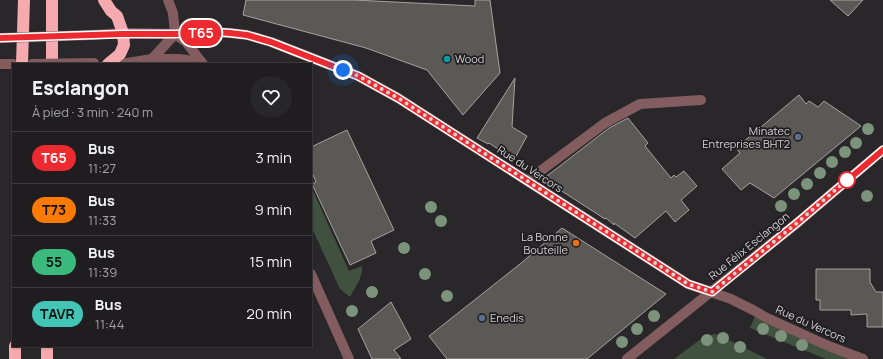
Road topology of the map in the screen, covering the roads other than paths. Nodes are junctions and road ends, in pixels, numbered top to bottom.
1 (24, 0) edge
2 (52, 0) edge
3 (104, 0) edge
4 (168, 0) edge
5 (123, 34) junction
6 (175, 34) junction
7 (0, 38) edge
8 (152, 59) junction
9 (22, 63) edge
10 (52, 63) edge
11 (109, 63) edge
12 (126, 63) edge
13 (202, 63) edge
14 (0, 64) edge
15 (12, 64) edge
16 (701, 100) dead end
17 (883, 150) edge
18 (527, 181) junction
19 (312, 276) edge
20 (712, 292) junction
21 (15, 347) edge
22 (47, 347) edge
23 (15, 359) edge
24 (47, 359) edge
25 (349, 359) edge
26 (628, 359) edge
27 (864, 359) edge

1 - 9 highway
2 - 10 highway
3 - 5 highway
4 - 6 street
5 - 6 street, Rue du Vercors
5 - 7 street, Rue du Vercors, bridge
5 - 11 highway
6 - 8 street
6 - 13 street
6 - 18 street, Rue du Vercors
8 - 12 street
8 - 13 street
14 - 15 street
16 - 18 street
17 - 20 street, Rue Félix Esclangon
18 - 20 street, Rue du Vercors
19 - 25 street
20 - 26 street, Rue Félix Esclangon
20 - 27 street, Rue du Vercors
21 - 23 highway
22 - 24 highway

